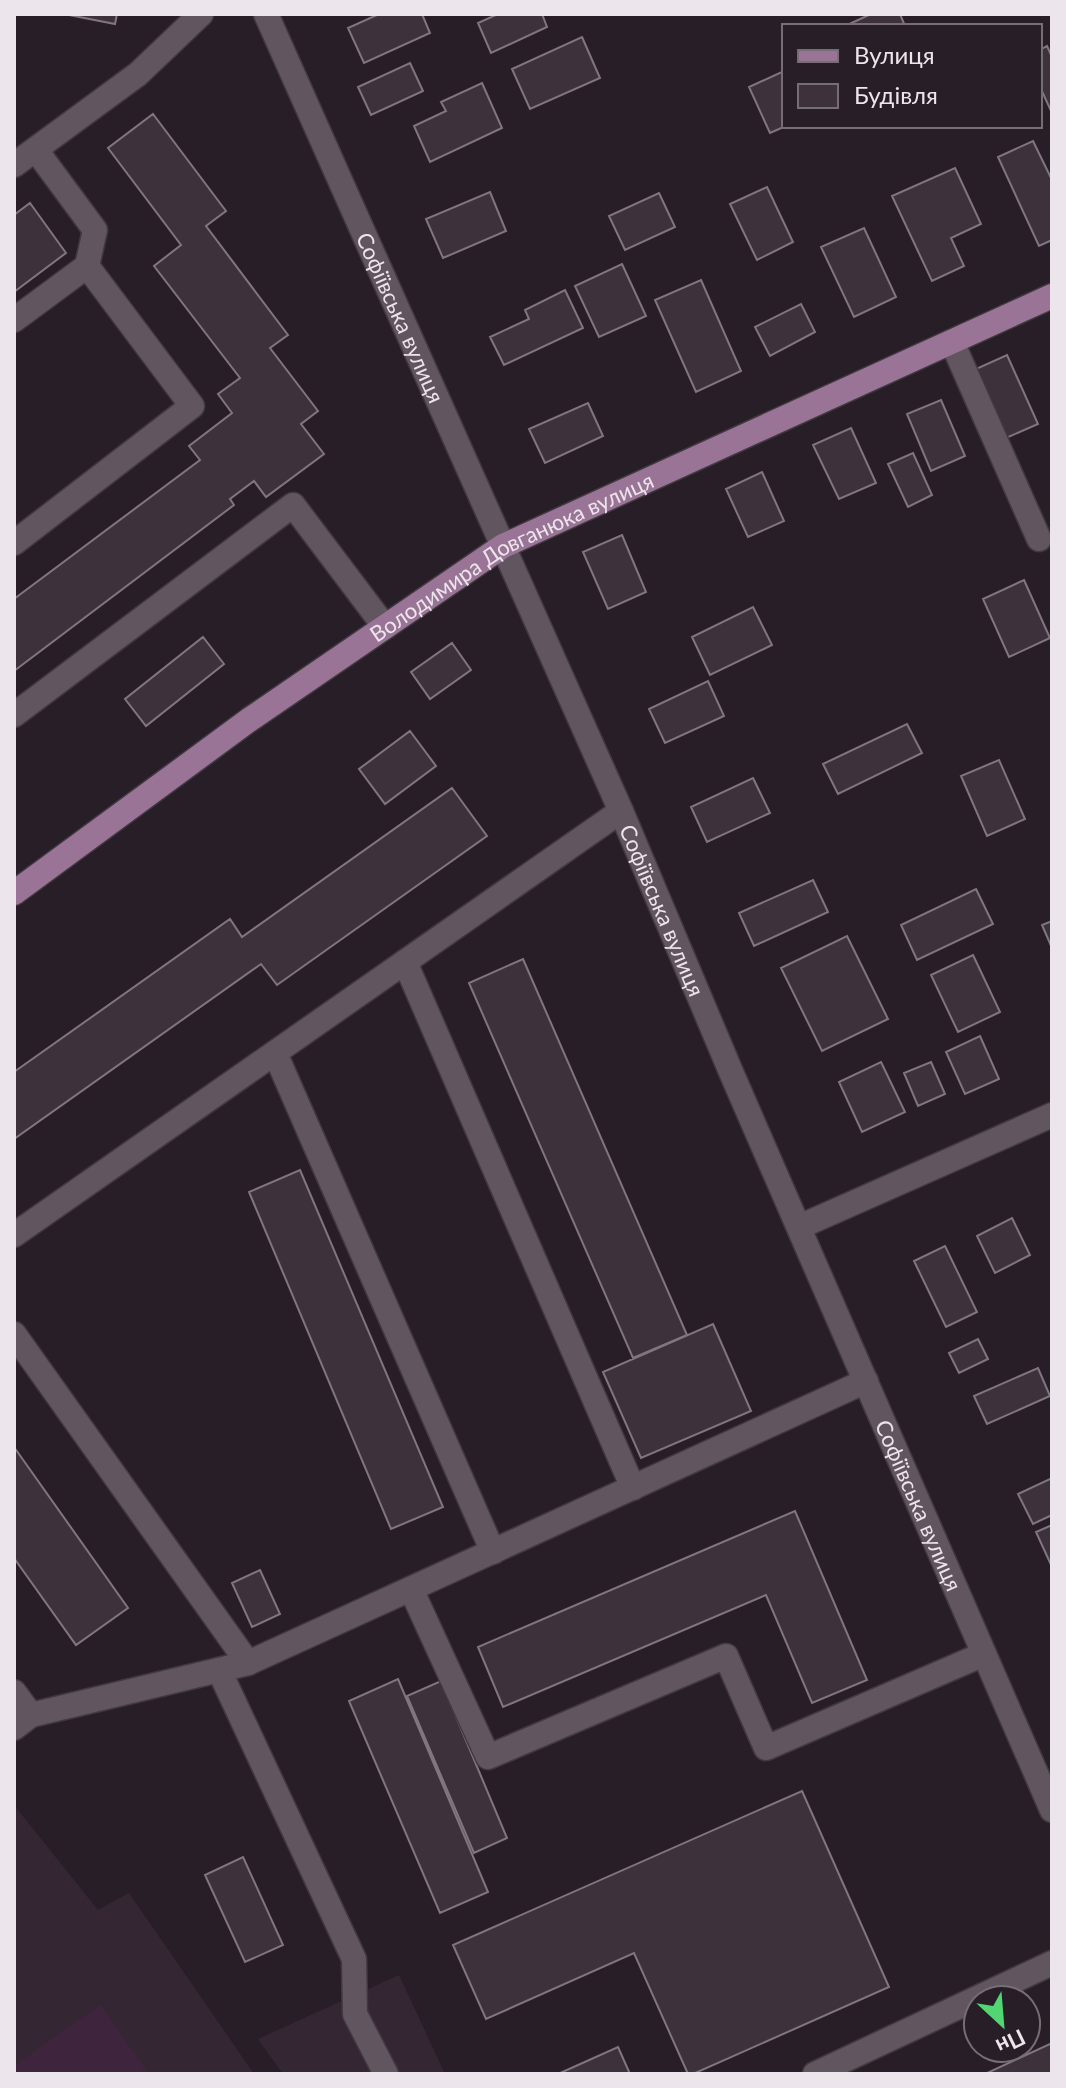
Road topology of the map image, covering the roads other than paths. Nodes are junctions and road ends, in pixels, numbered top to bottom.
1 (201, 14) edge
2 (266, 14) edge
3 (36, 150) junction
4 (14, 165) edge
5 (87, 266) junction
6 (1052, 296) edge
7 (14, 320) edge
8 (952, 342) junction
9 (1039, 539) dead end
10 (14, 543) edge
11 (503, 546) junction
12 (385, 627) junction
13 (14, 715) edge
14 (621, 811) junction
15 (14, 893) edge
16 (405, 962) junction
17 (275, 1053) junction
18 (1052, 1115) edge
19 (799, 1227) junction
20 (14, 1235) edge
21 (14, 1334) edge
22 (866, 1381) junction
23 (633, 1488) junction
24 (493, 1552) junction
25 (411, 1589) junction
26 (984, 1654) junction
27 (248, 1663) junction
28 (219, 1670) junction
29 (14, 1692) edge
30 (22, 1722) edge
31 (1052, 1810) edge
32 (1052, 1963) edge
33 (386, 2074) edge
34 (815, 2074) edge

1 - 3 street
2 - 11 street, Софіївська вулиця
3 - 4 street
3 - 5 street
5 - 7 street
5 - 10 street
6 - 8 main road, Володимира Довганюка вулиця
8 - 9 street
8 - 11 main road, Володимира Довганюка вулиця
11 - 12 main road, Володимира Довганюка вулиця
11 - 14 street, Софіївська вулиця
12 - 13 street
12 - 15 main road, Володимира Довганюка вулиця
14 - 16 street
14 - 19 street, Софіївська вулиця
16 - 17 street
16 - 23 street
17 - 20 street
17 - 24 street
18 - 19 street
19 - 22 street, Софіївська вулиця
21 - 27 street
22 - 23 street
22 - 26 street, Софіївська вулиця
23 - 24 street
24 - 25 street
25 - 26 street
25 - 27 street
26 - 31 street, Софіївська вулиця
27 - 28 street
28 - 30 street
28 - 33 street
29 - 30 street
32 - 34 street

